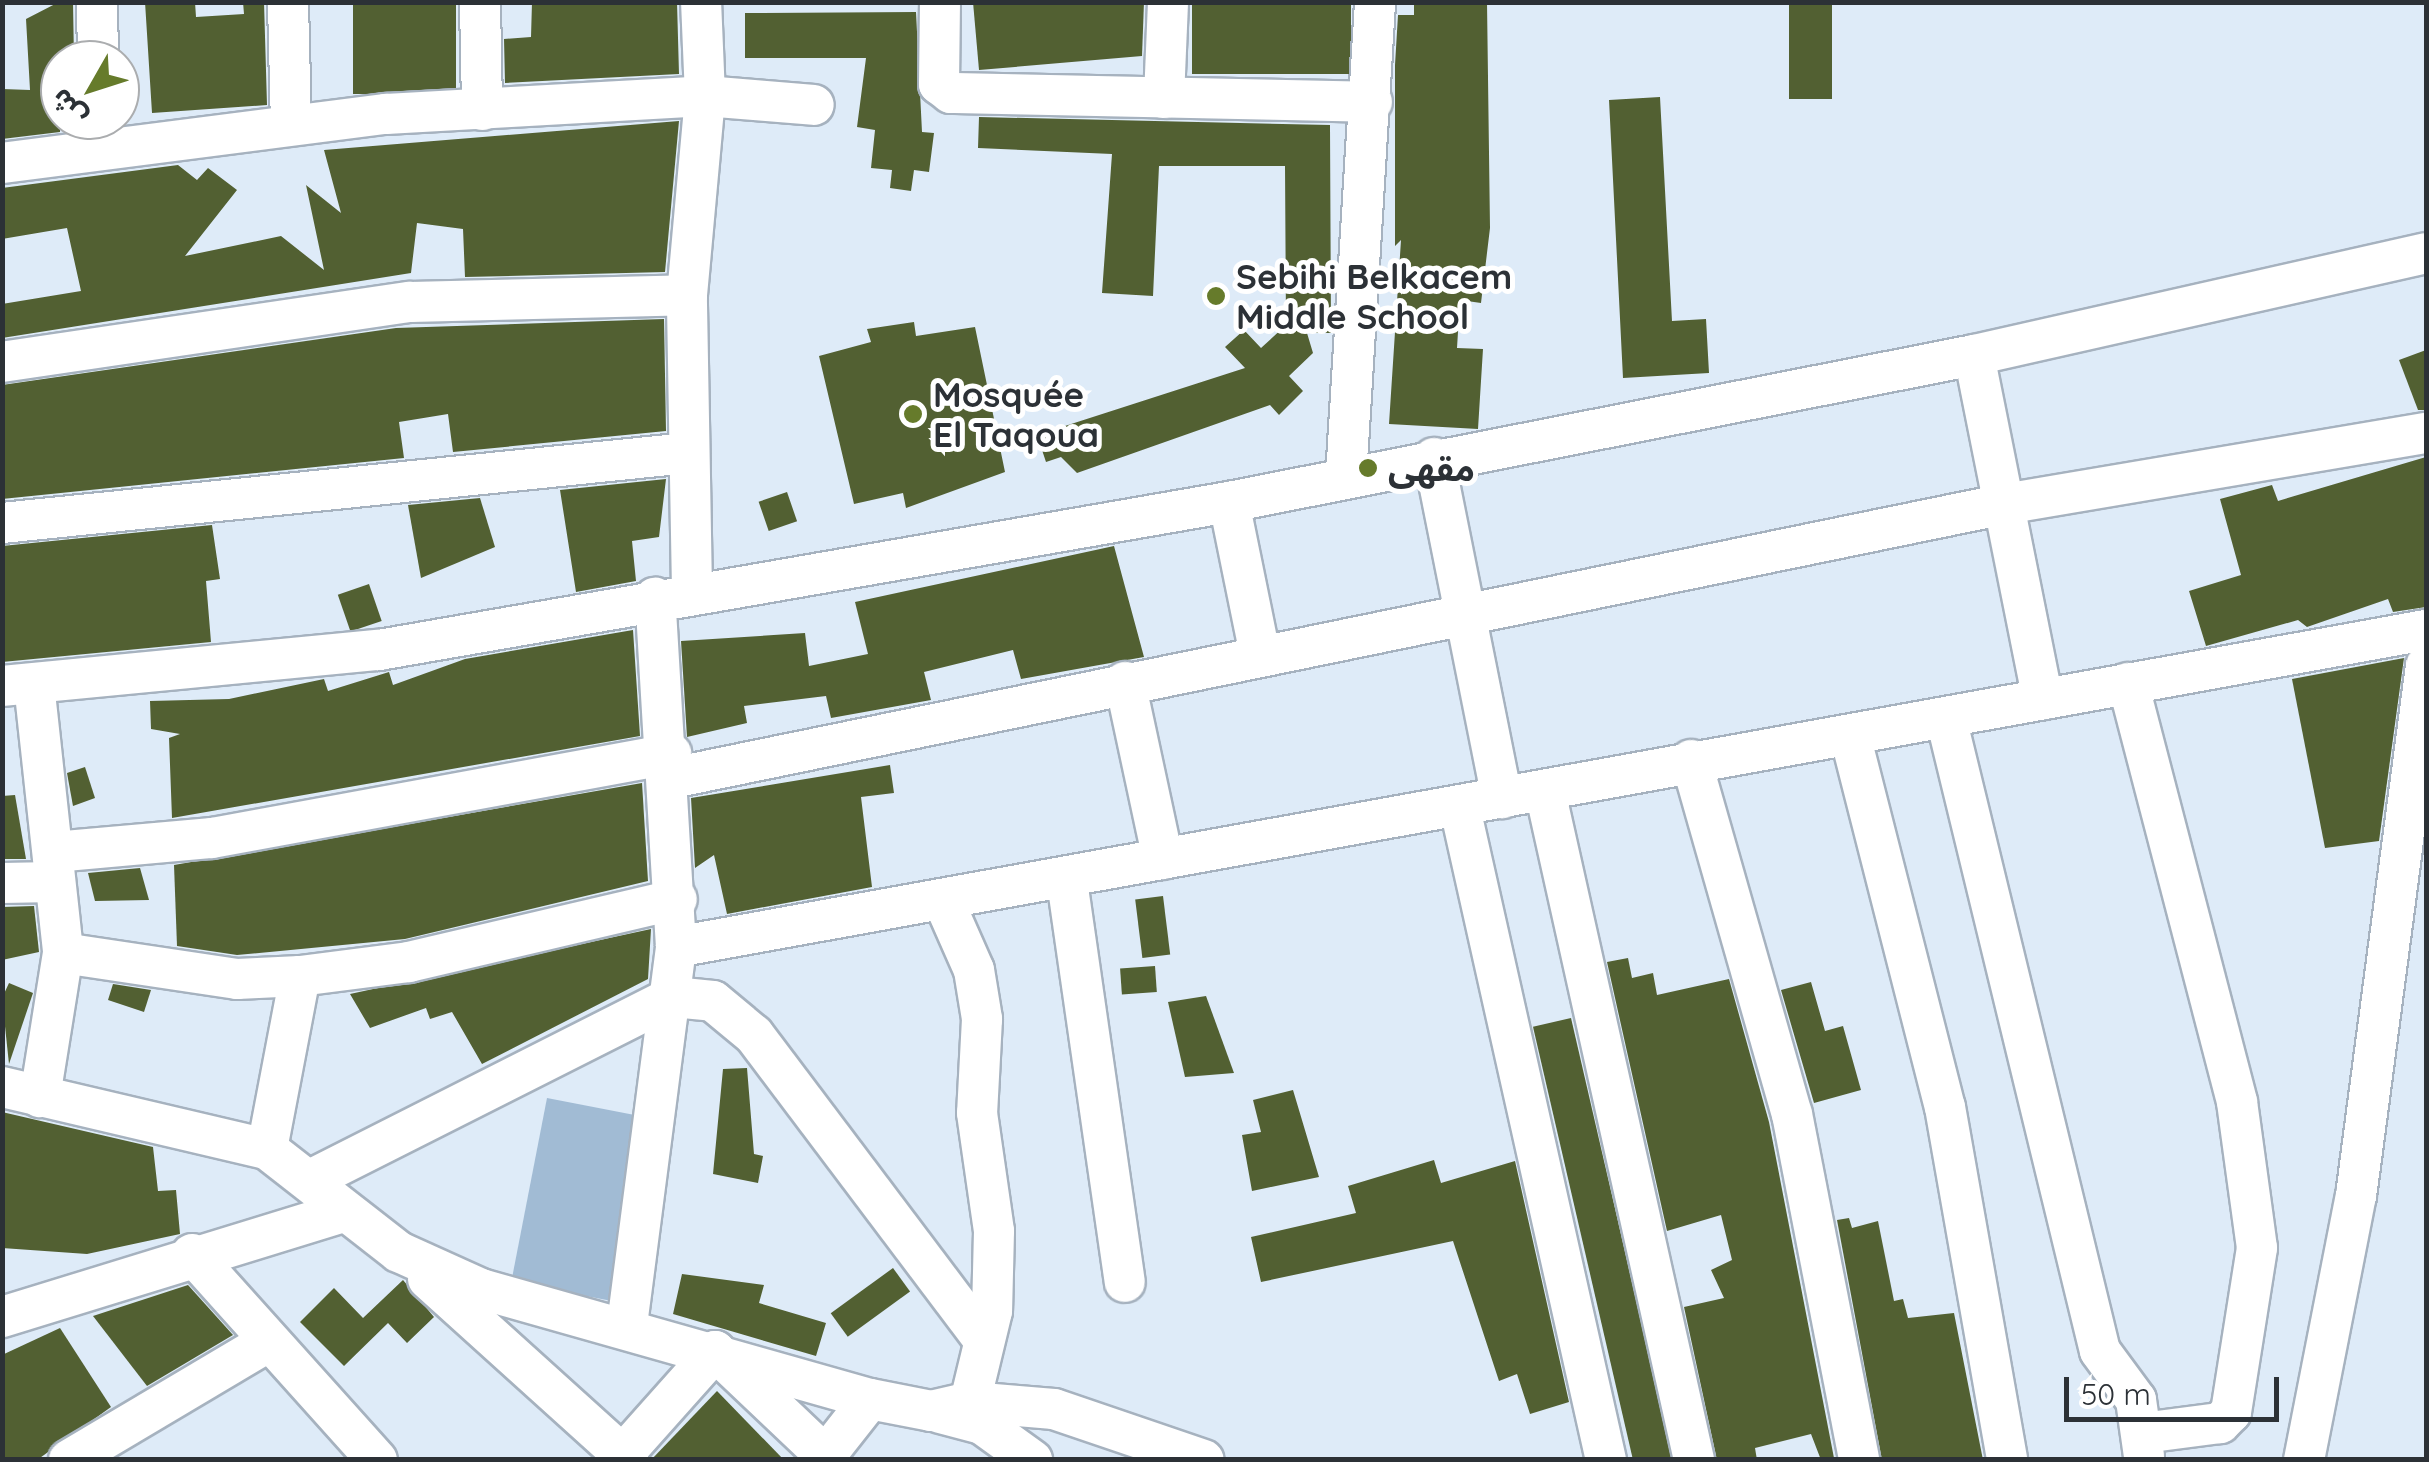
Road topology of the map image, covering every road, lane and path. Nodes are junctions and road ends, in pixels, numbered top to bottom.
1 (97, 2) edge
2 (288, 2) edge
3 (480, 2) edge
4 (701, 2) edge
5 (940, 2) edge
6 (1168, 2) edge
7 (1375, 2) edge
8 (98, 40) edge
9 (706, 96) junction
10 (1164, 98) junction
11 (1372, 102) junction
12 (814, 104) dead end
13 (482, 110) junction
14 (291, 126) junction
15 (140, 134) edge
16 (85, 140) edge
17 (2, 163) edge
18 (2426, 253) edge
19 (687, 294) junction
20 (1974, 355) junction
21 (2, 362) edge
22 (2426, 433) edge
23 (687, 453) junction
24 (1434, 458) junction
25 (1346, 476) junction
26 (1229, 502) junction
27 (2004, 504) junction
28 (2, 523) edge
29 (674, 595) junction
30 (1463, 617) junction
31 (2426, 630) edge
32 (1260, 655) junction
33 (2426, 666) edge
34 (1125, 682) junction
35 (2128, 682) junction
36 (18, 685) edge
37 (2043, 699) junction
38 (1946, 718) junction
39 (1850, 735) junction
40 (1691, 760) junction
41 (671, 766) junction
42 (1545, 791) junction
43 (1502, 798) junction
44 (1460, 808) junction
45 (1163, 859) junction
46 (54, 866) junction
47 (1068, 881) junction
48 (2, 882) edge
49 (677, 899) junction
50 (944, 902) junction
51 (676, 947) junction
52 (63, 953) junction
53 (300, 976) junction
54 (673, 997) junction
55 (21, 1092) edge
56 (267, 1149) junction
57 (312, 1179) junction
58 (344, 1212) junction
59 (399, 1252) junction
60 (192, 1254) junction
61 (1125, 1282) dead end
62 (2, 1317) edge
63 (628, 1324) junction
64 (983, 1339) junction
65 (268, 1342) junction
66 (715, 1351) junction
67 (870, 1399) junction
68 (950, 1406) junction
69 (2144, 1446) edge
70 (367, 1457) edge
71 (828, 1457) edge
72 (623, 1458) edge
73 (69, 1460) edge
74 (1032, 1460) edge
75 (1204, 1460) edge
76 (1606, 1460) edge
77 (1694, 1460) edge
78 (1859, 1460) edge
79 (2006, 1460) edge
80 (2304, 1460) edge

1 - 8 street
2 - 14 street
3 - 13 street
4 - 9 street
5 - 10 street
6 - 10 street
7 - 11 street
9 - 12 street
9 - 13 street
9 - 19 street
10 - 11 street
11 - 25 street
13 - 14 street
14 - 15 street
16 - 17 street
18 - 20 street
19 - 21 street
19 - 23 street
20 - 24 street
20 - 27 street
22 - 27 street
23 - 28 street
23 - 29 street
24 - 25 street
24 - 30 street
25 - 26 street
26 - 29 street
26 - 32 street
27 - 30 street
27 - 37 street
29 - 36 street
29 - 41 street
30 - 32 street
30 - 43 street
31 - 35 street
32 - 34 street
33 - 80 street
34 - 41 street
34 - 45 street
35 - 37 street
35 - 69 street
36 - 46 street
37 - 38 street
38 - 39 street
38 - 69 street
39 - 40 street
39 - 79 street
40 - 42 street
40 - 78 street
41 - 46 street
41 - 49 street
42 - 43 street
42 - 77 street
43 - 44 street
44 - 45 street
44 - 76 street
45 - 47 street
46 - 48 street
46 - 52 street
47 - 50 street
47 - 61 street
49 - 51 street
49 - 53 street
50 - 51 street
50 - 64 street
51 - 54 street
52 - 53 street
52 - 55 street
53 - 56 street
54 - 57 street
54 - 63 street
54 - 64 street
55 - 56 street
56 - 57 street
57 - 58 street
58 - 59 street
58 - 60 street
59 - 63 street
59 - 72 street
60 - 62 street
60 - 65 street
63 - 66 street
64 - 68 street
65 - 70 street
65 - 73 street
66 - 67 street
66 - 71 street
66 - 72 street
67 - 68 street
67 - 71 street
68 - 74 street
68 - 75 street

